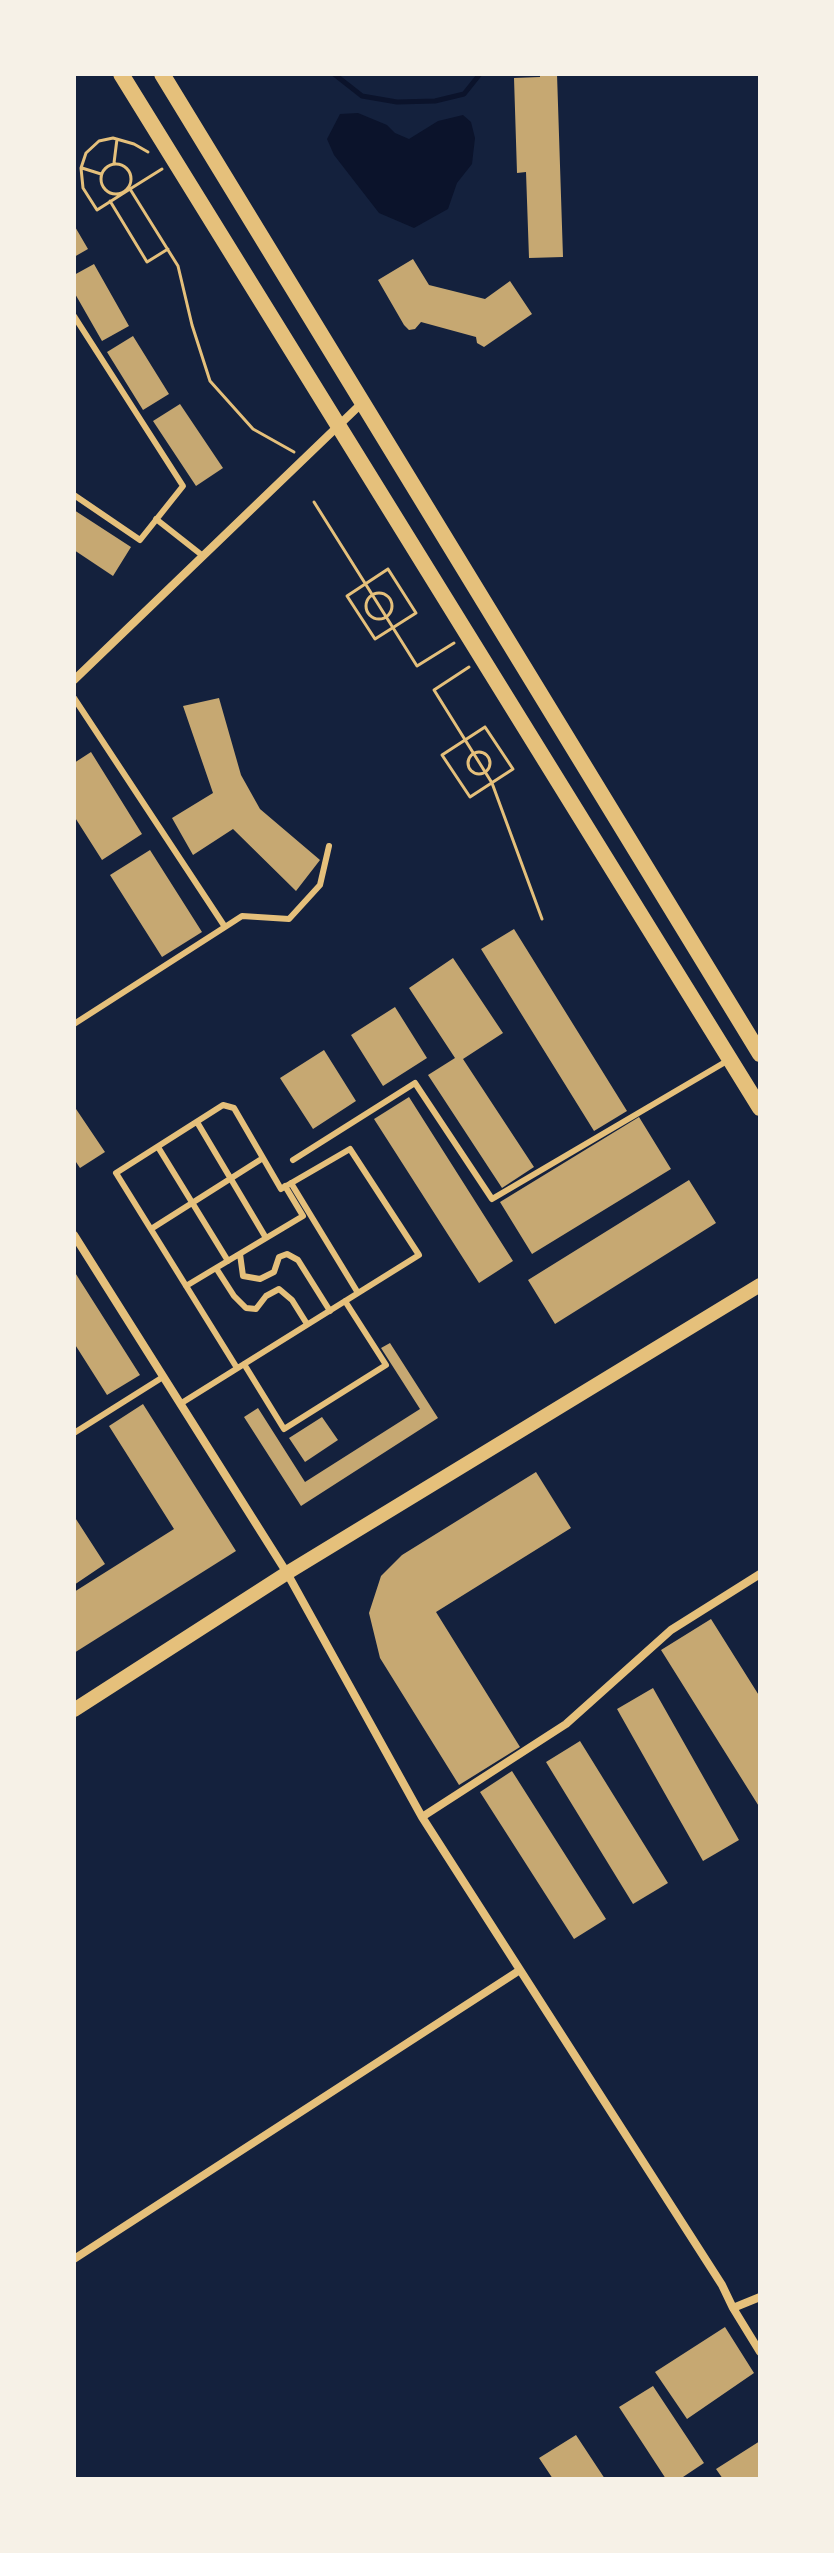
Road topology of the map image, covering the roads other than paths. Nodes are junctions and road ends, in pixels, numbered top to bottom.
1 (121, 74) edge
2 (162, 74) edge
3 (74, 316) edge
4 (362, 402) junction
5 (339, 424) junction
6 (74, 495) edge
7 (156, 519) junction
8 (203, 556) junction
9 (74, 680) edge
10 (74, 698) edge
11 (329, 846) dead end
12 (225, 927) junction
13 (74, 1024) edge
14 (760, 1054) edge
15 (730, 1059) junction
16 (760, 1108) edge
17 (197, 1122) junction
18 (158, 1147) junction
19 (263, 1158) junction
20 (293, 1160) dead end
21 (231, 1179) junction
22 (288, 1184) junction
23 (193, 1203) junction
24 (151, 1229) junction
25 (74, 1235) edge
26 (266, 1238) junction
27 (240, 1254) junction
28 (228, 1261) junction
29 (216, 1268) junction
30 (760, 1285) edge
31 (186, 1286) junction
32 (358, 1293) junction
33 (345, 1301) junction
34 (330, 1311) junction
35 (307, 1324) junction
36 (240, 1366) junction
37 (163, 1377) junction
38 (180, 1404) junction
39 (74, 1433) edge
40 (287, 1573) junction
41 (760, 1574) edge
42 (74, 1710) edge
43 (422, 1817) junction
44 (520, 1970) junction
45 (74, 2259) edge
46 (760, 2297) edge
47 (733, 2308) junction
48 (760, 2352) edge

1 - 5 main road
2 - 4 main road
3 - 7 lane
4 - 5 street
4 - 14 main road
5 - 8 street
5 - 15 main road
6 - 7 lane
7 - 8 lane
8 - 9 street
10 - 12 lane
11 - 12 lane
12 - 13 lane
15 - 16 main road
15 - 20 lane
17 - 18 lane
17 - 19 lane
17 - 21 lane
18 - 23 lane
18 - 24 lane
19 - 21 lane
19 - 22 lane
21 - 23 lane
21 - 26 lane
22 - 26 lane
22 - 32 lane
22 - 32 lane
23 - 24 lane
23 - 28 lane
24 - 31 lane
25 - 37 street
26 - 27 lane
27 - 28 lane
27 - 34 lane
28 - 29 lane
29 - 31 lane
29 - 35 lane
30 - 40 street
31 - 36 lane
32 - 33 lane
33 - 34 lane
33 - 36 lane
34 - 35 lane
35 - 36 lane
36 - 38 lane
37 - 38 street
37 - 39 lane
38 - 40 street
40 - 42 street
40 - 43 street
41 - 43 street
43 - 44 street
44 - 45 street
44 - 47 street
46 - 47 street
47 - 48 street

